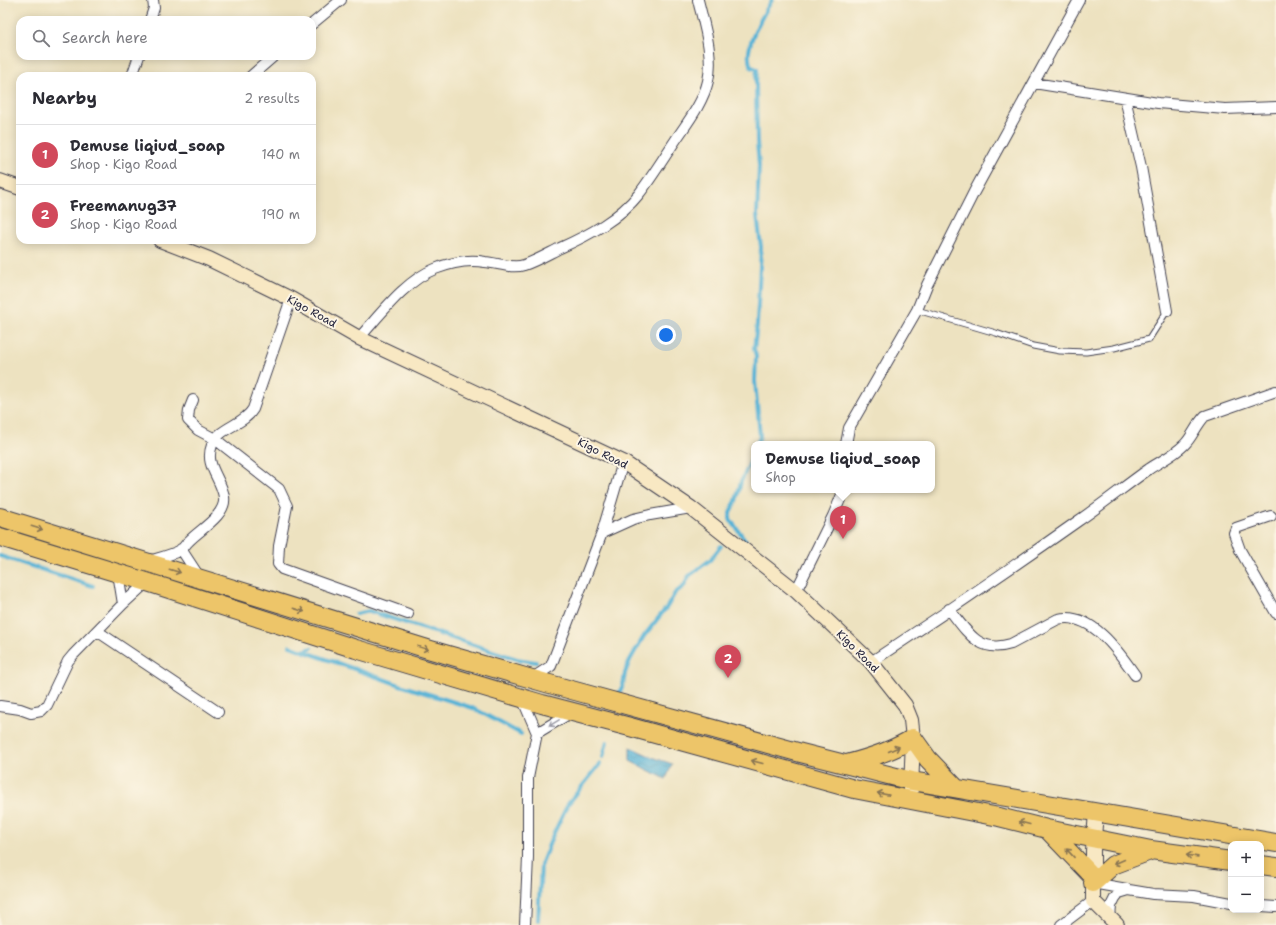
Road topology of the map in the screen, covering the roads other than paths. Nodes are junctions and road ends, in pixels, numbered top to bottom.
1 (153, 0) edge
2 (341, 0) edge
3 (698, 0) edge
4 (1079, 0) edge
5 (151, 16) edge
6 (316, 21) edge
7 (138, 60) edge
8 (269, 60) edge
9 (133, 72) edge
10 (255, 72) edge
11 (1034, 83) junction
12 (1125, 98) junction
13 (1276, 108) edge
14 (0, 181) edge
15 (16, 187) edge
16 (170, 244) edge
17 (291, 299) junction
18 (917, 310) junction
19 (1167, 311) joint
20 (359, 338) junction
21 (1276, 391) edge
22 (193, 400) dead end
23 (215, 439) junction
24 (846, 441) edge
25 (623, 462) junction
26 (843, 493) edge
27 (691, 508) junction
28 (1271, 516) dead end
29 (0, 517) edge
30 (602, 533) junction
31 (0, 537) edge
32 (181, 549) junction
33 (146, 562) junction
34 (118, 573) junction
35 (200, 579) junction
36 (147, 582) junction
37 (796, 591) junction
38 (123, 604) junction
39 (949, 609) junction
40 (1276, 613) edge
41 (408, 614) dead end
42 (97, 631) junction
43 (871, 662) junction
44 (551, 666) junction
45 (1135, 675) dead end
46 (531, 679) junction
47 (559, 687) junction
48 (522, 698) junction
49 (0, 706) edge
50 (218, 712) dead end
51 (572, 712) junction
52 (537, 733) junction
53 (913, 738) junction
54 (847, 764) junction
55 (912, 781) junction
56 (956, 788) junction
57 (910, 800) junction
58 (1096, 812) junction
59 (1047, 829) junction
60 (1094, 838) junction
61 (1276, 843) edge
62 (1151, 850) junction
63 (1228, 861) edge
64 (1264, 865) edge
65 (1276, 867) edge
66 (1093, 880) junction
67 (1129, 890) junction
68 (1093, 902) junction
69 (1228, 902) edge
70 (1264, 906) edge
71 (1276, 907) edge
72 (1113, 922) edge
73 (525, 925) edge
74 (1061, 925) edge

1 - 5 street
2 - 6 street
3 - 20 street
4 - 11 street
7 - 9 street
8 - 10 street
11 - 12 street
11 - 18 street
12 - 13 street
12 - 19 street
14 - 15 street
16 - 17 street, Kigo Road
17 - 20 street, Kigo Road
17 - 23 street
18 - 19 lane
18 - 24 street
20 - 25 street, Kigo Road
21 - 39 street
22 - 23 street
23 - 32 street
23 - 41 street
25 - 27 street, Kigo Road
25 - 30 street
26 - 37 street
27 - 30 street
27 - 37 street, Kigo Road
28 - 40 street
29 -> 33 highway
30 - 44 street
31 - 34 highway
32 - 33 street
32 - 35 street
33 -> 35 highway
34 - 36 highway
34 - 38 street
35 -> 46 highway
36 - 38 street
36 - 48 highway
37 - 43 street, Kigo Road
38 - 42 street
39 - 43 street
39 - 45 street
42 - 49 street
42 - 50 street
43 - 53 street, Kigo Road
44 - 46 street
44 - 47 street
46 - 47 highway
47 - 54 highway
48 - 51 highway
48 - 52 street
51 -> 52 street
57 -> 51 highway
52 - 73 street
54 -> 53 highway
53 - 55 street, Kigo Road
53 - 56 highway
54 - 55 highway
55 - 56 highway
55 - 57 street, Kigo Road
56 - 58 highway
59 -> 57 highway
58 - 60 street
58 - 61 highway
59 - 60 highway
66 -> 59 highway
60 - 62 highway
60 - 66 street
63 -> 62 highway
62 -> 66 highway
64 - 65 highway
66 - 67 street
66 - 68 street
67 - 69 street
67 - 72 street
68 - 72 street
68 - 74 street
70 - 71 street

